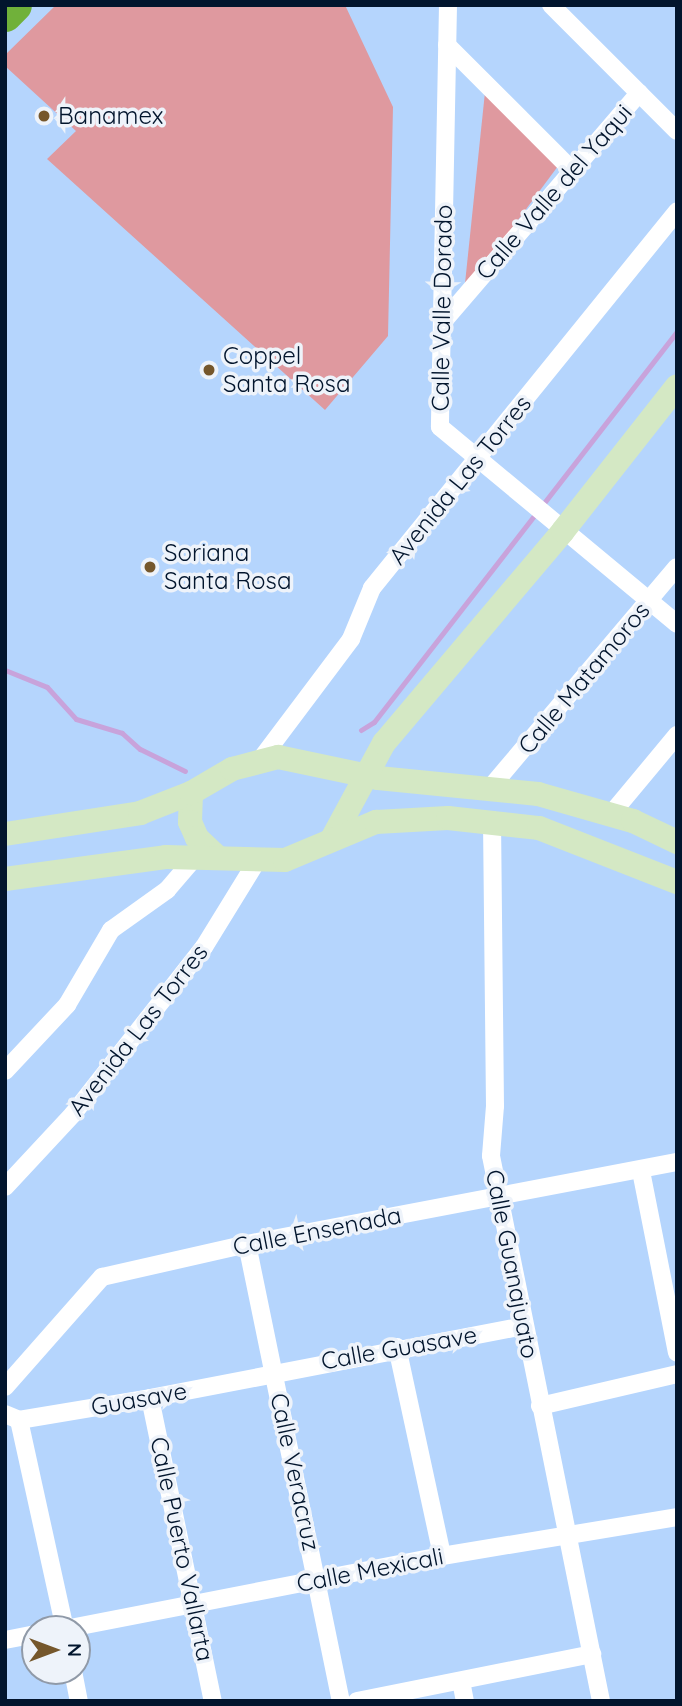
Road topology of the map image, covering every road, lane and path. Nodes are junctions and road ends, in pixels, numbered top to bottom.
1 (15, 5) edge
2 (448, 5) edge
3 (551, 5) edge
4 (5, 15) edge
5 (447, 45) junction
6 (639, 93) junction
7 (677, 131) edge
8 (570, 168) junction
9 (677, 211) edge
10 (442, 323) junction
11 (677, 386) edge
12 (477, 460) junction
13 (556, 524) junction
14 (677, 567) edge
15 (649, 601) junction
16 (677, 624) edge
17 (677, 735) edge
18 (261, 759) junction
19 (364, 776) junction
20 (490, 788) junction
21 (191, 793) junction
22 (612, 813) junction
23 (492, 820) junction
24 (5, 834) edge
25 (332, 839) junction
26 (677, 842) edge
27 (206, 856) junction
28 (257, 861) junction
29 (5, 879) edge
30 (677, 881) edge
31 (5, 1071) edge
32 (677, 1163) edge
33 (641, 1171) junction
34 (5, 1187) edge
35 (499, 1197) junction
36 (247, 1244) junction
37 (524, 1326) junction
38 (397, 1347) junction
39 (677, 1352) edge
40 (274, 1372) junction
41 (677, 1374) edge
42 (5, 1387) edge
43 (150, 1398) junction
44 (540, 1406) junction
45 (12, 1417) edge
46 (677, 1517) edge
47 (570, 1534) junction
48 (442, 1556) junction
49 (318, 1580) junction
50 (195, 1605) junction
51 (62, 1615) edge
52 (91, 1624) edge
53 (592, 1654) junction
54 (461, 1681) junction
55 (213, 1701) edge
56 (341, 1701) edge
57 (357, 1701) edge
58 (465, 1701) edge
59 (601, 1701) edge

1 - 4 highway
2 - 5 street, Calle Valle Dorado
3 - 6 street
5 - 8 street
5 - 10 street, Calle Valle Dorado
6 - 7 street
6 - 8 street, Calle Valle del Yaqui
8 - 10 street, Calle Valle del Yaqui
9 - 12 street, Avenida Las Torres
10 - 12 street, Calle Valle Dorado
11 - 13 main road
12 - 13 street, Calle Valle Dorado
12 - 18 street, Avenida Las Torres
13 - 15 street, Calle Valle Dorado
13 - 19 main road
14 - 15 street, Calle Matamoros
15 - 16 street, Calle Valle Dorado
15 - 20 street, Calle Matamoros
17 - 22 street
18 - 19 main road
18 - 21 main road
19 - 20 main road
19 - 25 main road
20 - 22 main road
21 - 24 main road
21 - 27 main road
22 - 26 main road
23 - 25 main road
23 - 30 main road
23 - 35 street, Calle Guanajuato
25 - 28 main road
27 - 28 main road
27 - 29 main road
27 - 31 street
28 - 34 street, Avenida Las Torres
32 - 33 street, Calle Ensenada
33 - 35 street, Calle Ensenada
33 - 39 street
35 - 36 street, Calle Ensenada
35 - 37 street, Calle Guanajuato
36 - 40 street, Calle Veracruz
36 - 42 street, Calle Ensenada
37 - 38 street, Calle Guasave
37 - 44 street, Calle Guanajuato
38 - 40 street, Calle Guasave
38 - 48 street
40 - 43 street, Guasave
40 - 49 street, Calle Veracruz
41 - 44 street
43 - 45 street, Guasave
43 - 50 street, Calle Puerto Vallarta
44 - 47 street, Calle Guanajuato
45 - 51 street
46 - 47 street, Calle Mexicali
47 - 48 street, Calle Mexicali
47 - 53 street, Calle Guanajuato
48 - 49 street, Calle Mexicali
49 - 50 street, Calle Mexicali
49 - 56 street, Calle Veracruz
50 - 52 street, Calle Mexicali
50 - 55 street, Calle Puerto Vallarta
53 - 54 street
53 - 59 street, Calle Guanajuato
54 - 57 street
54 - 58 street

